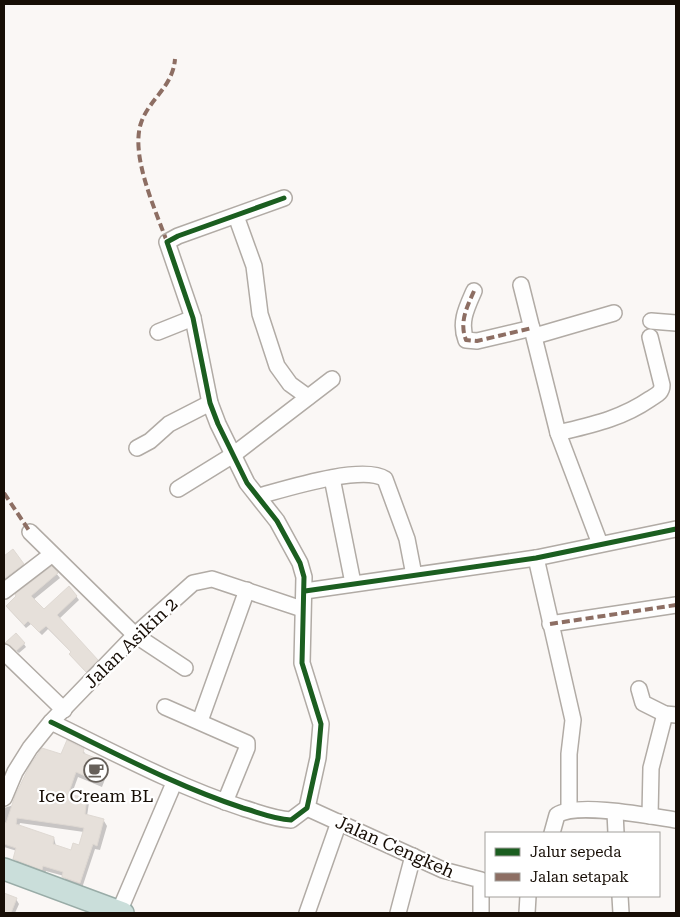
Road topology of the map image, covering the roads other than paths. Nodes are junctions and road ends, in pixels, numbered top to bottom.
1 (284, 198) dead end
2 (236, 216) junction
3 (521, 285) dead end
4 (474, 291) dead end
5 (614, 313) dead end
6 (193, 318) junction
7 (651, 321) dead end
8 (676, 322) edge
9 (158, 332) dead end
10 (534, 332) junction
11 (650, 338) dead end
12 (332, 379) dead end
13 (308, 397) junction
14 (210, 403) junction
15 (558, 433) junction
16 (137, 448) dead end
17 (233, 455) junction
18 (332, 478) junction
19 (178, 488) dead end
20 (259, 496) junction
21 (676, 529) edge
22 (30, 532) dead end
23 (600, 544) junction
24 (51, 555) junction
25 (536, 558) junction
26 (414, 574) junction
27 (353, 583) junction
28 (247, 590) junction
29 (4, 591) edge
30 (305, 591) junction
31 (676, 605) edge
32 (302, 609) junction
33 (550, 624) junction
34 (135, 635) junction
35 (4, 652) edge
36 (185, 668) dead end
37 (639, 689) dead end
38 (165, 707) dead end
39 (64, 710) junction
40 (670, 714) edge
41 (200, 721) junction
42 (51, 722) junction
43 (174, 782) junction
44 (4, 798) edge
45 (225, 802) junction
46 (307, 808) junction
47 (569, 810) junction
48 (614, 812) junction
49 (650, 816) junction
50 (676, 820) edge
51 (339, 822) junction
52 (552, 832) edge
53 (616, 832) edge
54 (413, 856) junction
55 (4, 869) edge
56 (484, 877) edge
57 (528, 897) edge
58 (620, 897) edge
59 (121, 912) edge
60 (307, 913) edge
61 (398, 913) edge
62 (481, 913) edge
63 (527, 913) edge
64 (621, 913) edge

1 - 2 street
2 - 6 street
2 - 13 street
3 - 10 street
4 - 10 street
5 - 10 street
6 - 9 street
6 - 14 street
7 - 8 street
10 - 15 street
11 - 15 street
12 - 13 street
13 - 17 street
14 - 16 street
14 - 17 street
15 - 23 street
17 - 19 street
17 - 20 street
18 - 20 street
18 - 26 street
18 - 27 street
20 - 30 street
21 - 23 street
22 - 24 street
23 - 25 street
24 - 29 street
24 - 34 street
25 - 26 street
25 - 33 street
26 - 27 street
27 - 30 street
28 - 32 street, Jalan Asikin 2
28 - 34 street, Jalan Asikin 2
28 - 41 street
30 - 32 street
31 - 33 street
32 - 46 street
33 - 47 street
34 - 36 street
34 - 39 street, Jalan Asikin 2
35 - 39 street
37 - 40 street
38 - 41 street
39 - 42 street, Jalan Asikin 2
40 - 49 street
41 - 45 street
42 - 43 street
42 - 44 street, Jalan Asikin 2
43 - 45 street
43 - 59 street
45 - 46 street
46 - 51 street, Jalan Cengkeh
47 - 48 street
47 - 52 street
48 - 49 street
48 - 53 street
49 - 50 street
51 - 54 street, Jalan Cengkeh
51 - 60 street
54 - 56 street, Jalan Cengkeh
54 - 61 street
55 - 59 highway
56 - 62 street, Jalan Cengkeh
57 - 63 street
58 - 64 street

